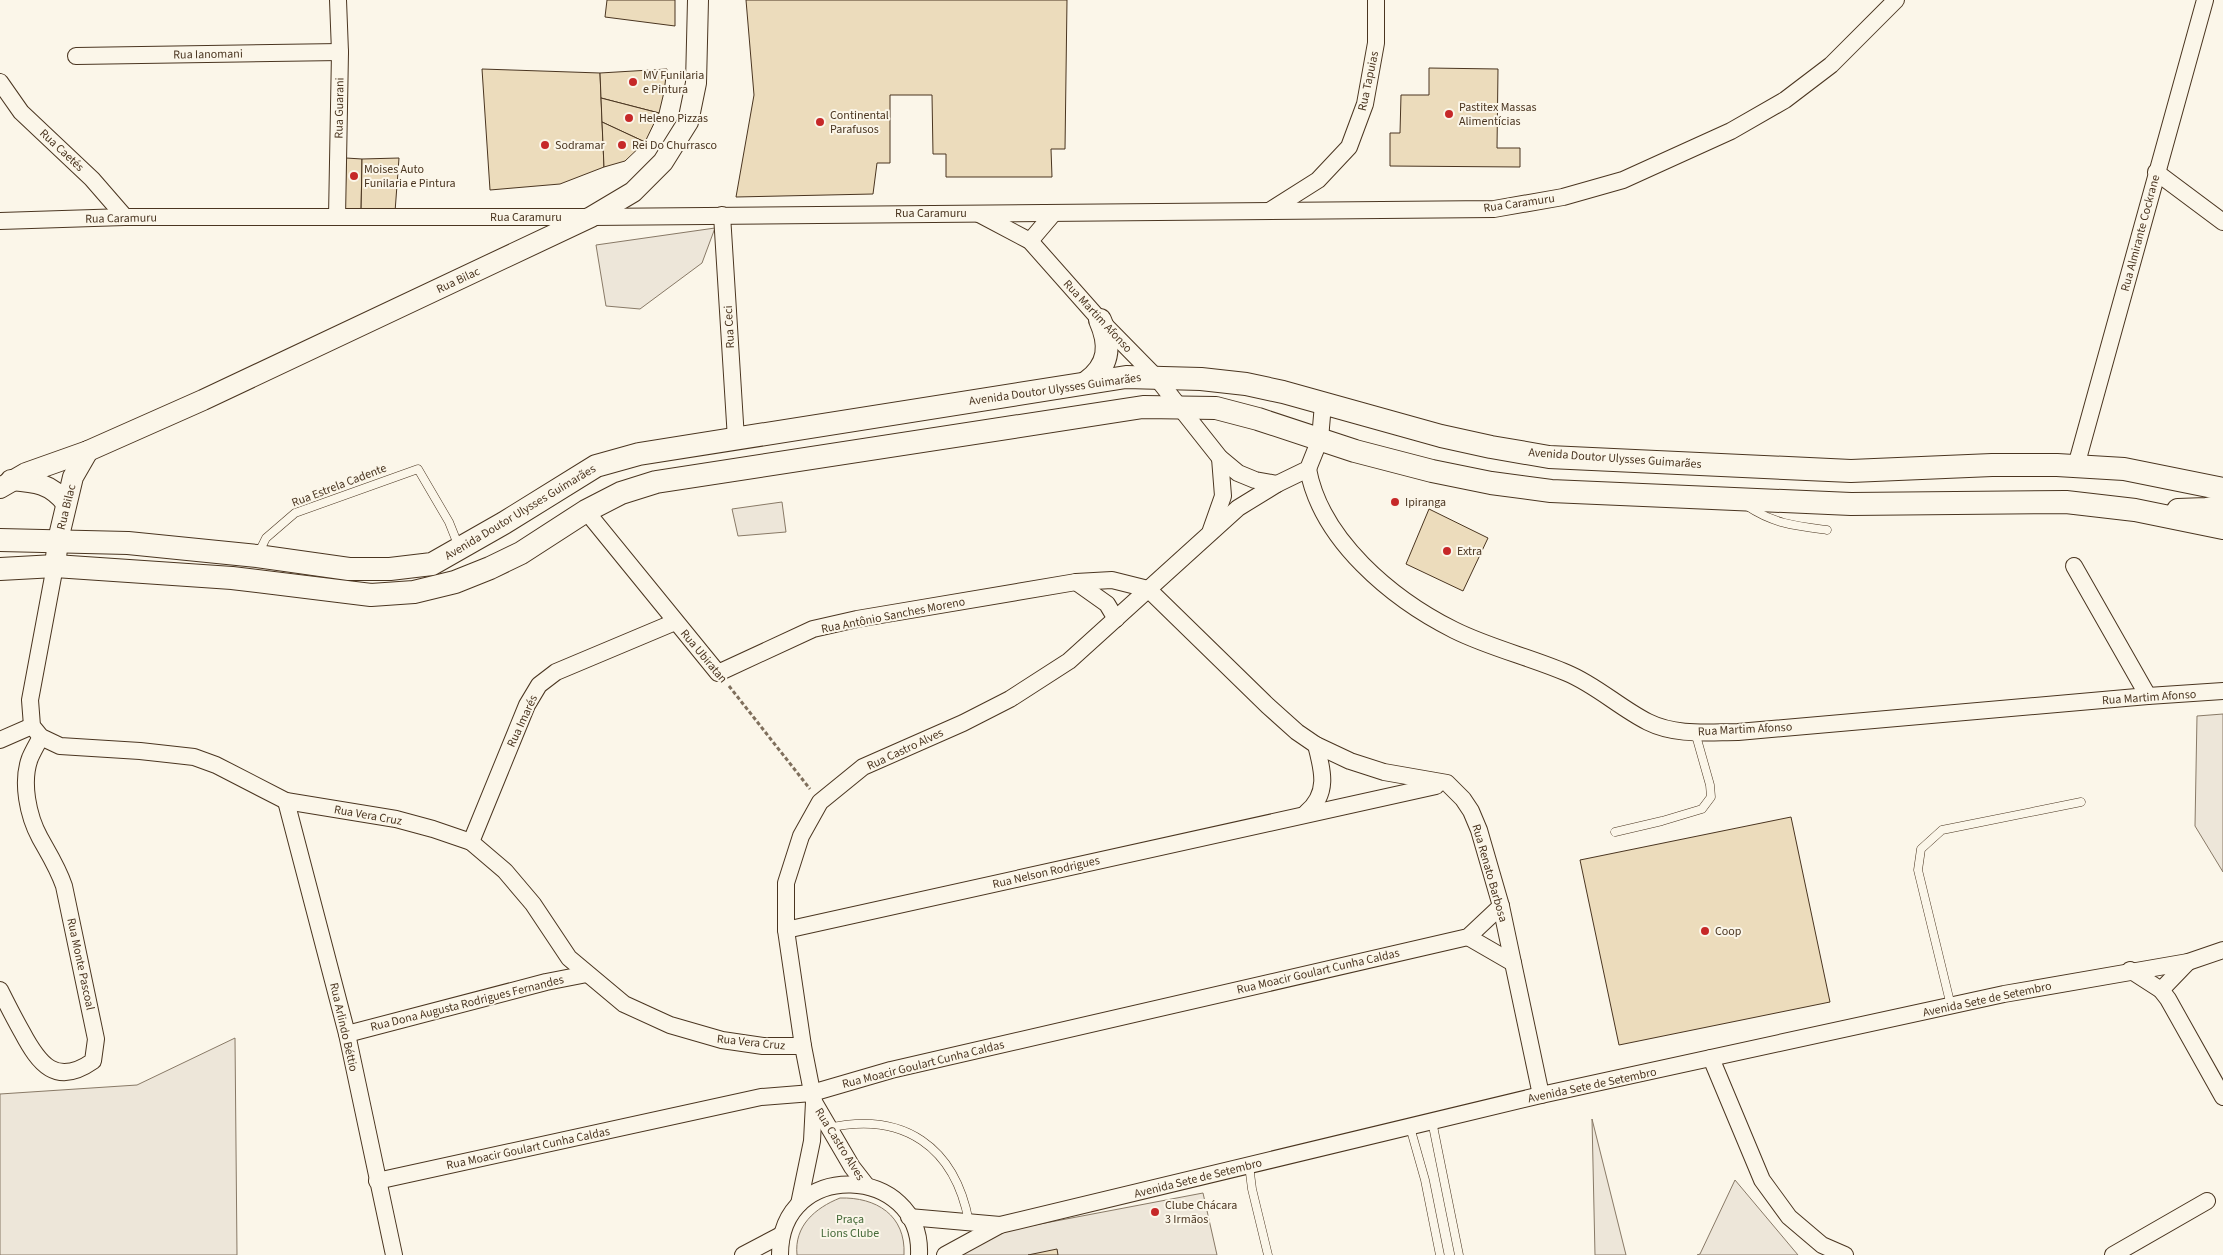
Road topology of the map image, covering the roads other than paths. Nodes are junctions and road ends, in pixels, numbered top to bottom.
1 (338, 0) edge
2 (698, 0) edge
3 (1376, 0) edge
4 (1896, 0) edge
5 (2205, 0) edge
6 (340, 52) junction
7 (76, 56) dead end
8 (0, 82) edge
9 (2156, 172) junction
10 (1269, 211) junction
11 (978, 213) junction
12 (1052, 214) junction
13 (722, 215) junction
14 (125, 217) junction
15 (337, 217) junction
16 (591, 217) junction
17 (0, 221) edge
18 (2223, 222) edge
19 (1030, 241) junction
20 (1100, 320) junction
21 (1155, 376) junction
22 (1087, 382) junction
23 (1323, 404) junction
24 (1180, 406) junction
25 (736, 439) junction
26 (1320, 439) junction
27 (88, 452) junction
28 (1220, 458) junction
29 (2076, 466) junction
30 (1308, 469) junction
31 (6, 484) edge
32 (1277, 484) junction
33 (2223, 490) edge
34 (1738, 500) junction
35 (66, 503) junction
36 (2223, 506) edge
37 (2135, 510) junction
38 (586, 511) junction
39 (2223, 528) edge
40 (1211, 530) junction
41 (1827, 530) dead end
42 (0, 540) edge
43 (58, 540) junction
44 (459, 550) junction
45 (257, 556) junction
46 (54, 566) junction
47 (2074, 566) dead end
48 (0, 569) edge
49 (1076, 582) junction
50 (1148, 589) junction
51 (1116, 619) junction
52 (675, 622) junction
53 (718, 673) joint
54 (2223, 692) edge
55 (2148, 696) junction
56 (36, 732) junction
57 (1695, 732) junction
58 (0, 740) edge
59 (1316, 745) junction
60 (1447, 783) junction
61 (286, 801) junction
62 (2080, 802) dead end
63 (1306, 814) junction
64 (1615, 832) dead end
65 (471, 842) junction
66 (1501, 906) junction
67 (786, 930) junction
68 (1468, 937) junction
69 (2223, 950) edge
70 (2188, 962) junction
71 (1513, 963) junction
72 (2130, 970) junction
73 (587, 974) junction
74 (0, 990) edge
75 (2160, 990) junction
76 (1951, 1006) junction
77 (347, 1034) junction
78 (803, 1046) junction
79 (1711, 1058) junction
80 (1541, 1096) junction
81 (813, 1097) junction
82 (2223, 1098) edge
83 (1432, 1121) junction
84 (1410, 1127) junction
85 (828, 1128) junction
86 (1249, 1166) junction
87 (378, 1181) junction
88 (866, 1186) junction
89 (2208, 1201) dead end
90 (799, 1204) junction
91 (909, 1218) junction
92 (969, 1222) junction
93 (1000, 1225) junction
94 (781, 1236) junction
95 (394, 1255) edge
96 (743, 1255) edge
97 (780, 1255) edge
98 (919, 1255) edge
99 (945, 1255) edge
100 (1268, 1255) edge
101 (1440, 1255) edge
102 (1459, 1255) edge
103 (1845, 1255) edge
104 (2113, 1255) edge

1 - 6 street, Rua Guarani
2 - 16 street, Rua Bilac
3 - 10 street, Rua Tapuias
4 - 10 street, Rua Caramuru
5 - 9 street, Rua Almirante Cockrane
6 - 7 street, Rua Ianomani
6 - 15 street, Rua Guarani
8 - 14 street, Rua Caetés
9 - 18 street
9 - 29 street, Rua Almirante Cockrane
10 - 12 street, Rua Caramuru
11 - 12 street, Rua Caramuru
11 - 13 street, Rua Caramuru
11 - 19 street, Rua Martim Afonso
12 - 19 street
13 - 16 street, Rua Caramuru
13 - 25 street, Rua Ceci
14 - 15 street, Rua Caramuru
14 - 17 street, Rua Caramuru
15 - 16 street, Rua Caramuru
16 - 27 street, Rua Bilac
19 - 20 street, Rua Martim Afonso
20 - 21 street, Rua Martim Afonso
20 - 22 main road
21 - 22 main road, Avenida Doutor Ulysses Guimarães
21 - 23 main road, Avenida Doutor Ulysses Guimarães
21 - 24 street, Rua Martim Afonso
22 - 25 main road, Avenida Doutor Ulysses Guimarães
23 - 26 street
23 - 29 main road, Avenida Doutor Ulysses Guimarães
24 - 26 main road
24 - 28 street, Rua Martim Afonso
24 - 38 main road
25 - 44 main road, Avenida Doutor Ulysses Guimarães
26 - 30 street
26 - 34 main road
27 - 31 street, Rua Bilac
27 - 35 street, Rua Bilac
28 - 32 street, Rua Martim Afonso
28 - 40 street, Rua Castro Alves
29 - 33 main road, Avenida Doutor Ulysses Guimarães
30 - 32 street, Rua Castro Alves
30 - 57 street, Rua Martim Afonso
31 - 35 street
32 - 40 street, Rua Castro Alves
34 - 37 main road
34 - 41 lane
35 - 43 street, Rua Bilac
36 - 37 main road
37 - 39 main road
38 - 46 main road
38 - 52 street, Rua Ubiratan
40 - 50 street, Rua Castro Alves
42 - 43 main road, Avenida Doutor Ulysses Guimarães
43 - 45 main road, Avenida Doutor Ulysses Guimarães
43 - 46 street, Rua Bilac
44 - 45 main road, Avenida Doutor Ulysses Guimarães
44 - 45 lane, Rua Estrela Cadente
46 - 48 main road
46 - 56 street
47 - 55 street
49 - 50 street, Rua Antônio Sanches Moreno
49 - 51 street
49 - 53 street, Rua Antônio Sanches Moreno
50 - 51 street, Rua Castro Alves
50 - 59 street
51 - 67 street, Rua Castro Alves
52 - 53 street, Rua Ubiratan
52 - 65 street, Rua Imarés
54 - 55 street, Rua Martim Afonso
55 - 57 street, Rua Martim Afonso
56 - 58 street
56 - 61 street, Rua Vera Cruz
56 - 74 street, Rua Monte Pascoal
57 - 64 lane
59 - 60 street
59 - 63 street
60 - 63 street, Rua Nelson Rodrigues
60 - 66 street, Rua Renato Barbosa
61 - 65 street, Rua Vera Cruz
61 - 77 street, Rua Arlindo Béttio
62 - 76 lane
63 - 67 street, Rua Nelson Rodrigues
65 - 73 street, Rua Vera Cruz
66 - 68 street
66 - 71 street, Rua Renato Barbosa
67 - 78 street, Rua Castro Alves
68 - 71 street
68 - 81 street, Rua Moacir Goulart Cunha Caldas
69 - 70 street, Avenida Sete de Setembro
70 - 72 street, Avenida Sete de Setembro
70 - 75 street, Avenida Sete de Setembro
71 - 80 street, Rua Renato Barbosa
72 - 75 street
72 - 76 street, Avenida Sete de Setembro
73 - 77 street, Rua Dona Augusta Rodrigues Fernandes
73 - 78 street, Rua Vera Cruz
75 - 82 street
76 - 79 street, Avenida Sete de Setembro
77 - 87 street, Rua Arlindo Béttio
78 - 81 street, Rua Castro Alves
79 - 80 street, Avenida Sete de Setembro
79 - 103 street
80 - 83 street, Avenida Sete de Setembro
81 - 85 street, Rua Castro Alves
81 - 87 street, Rua Moacir Goulart Cunha Caldas
81 - 90 street, Rua Castro Alves
83 - 84 street, Avenida Sete de Setembro
83 - 102 lane
84 - 86 street, Avenida Sete de Setembro
84 - 101 lane
85 - 88 street, Rua Castro Alves
85 - 92 lane
86 - 93 street, Avenida Sete de Setembro
86 - 100 lane
87 - 95 street, Rua Arlindo Béttio
88 - 90 street
88 - 91 street
89 - 104 street
90 - 94 street
91 - 92 street, Avenida Sete de Setembro
91 - 98 street
92 - 93 street, Avenida Sete de Setembro
93 - 99 street, Avenida Sete de Setembro
94 - 96 street
94 - 97 street

